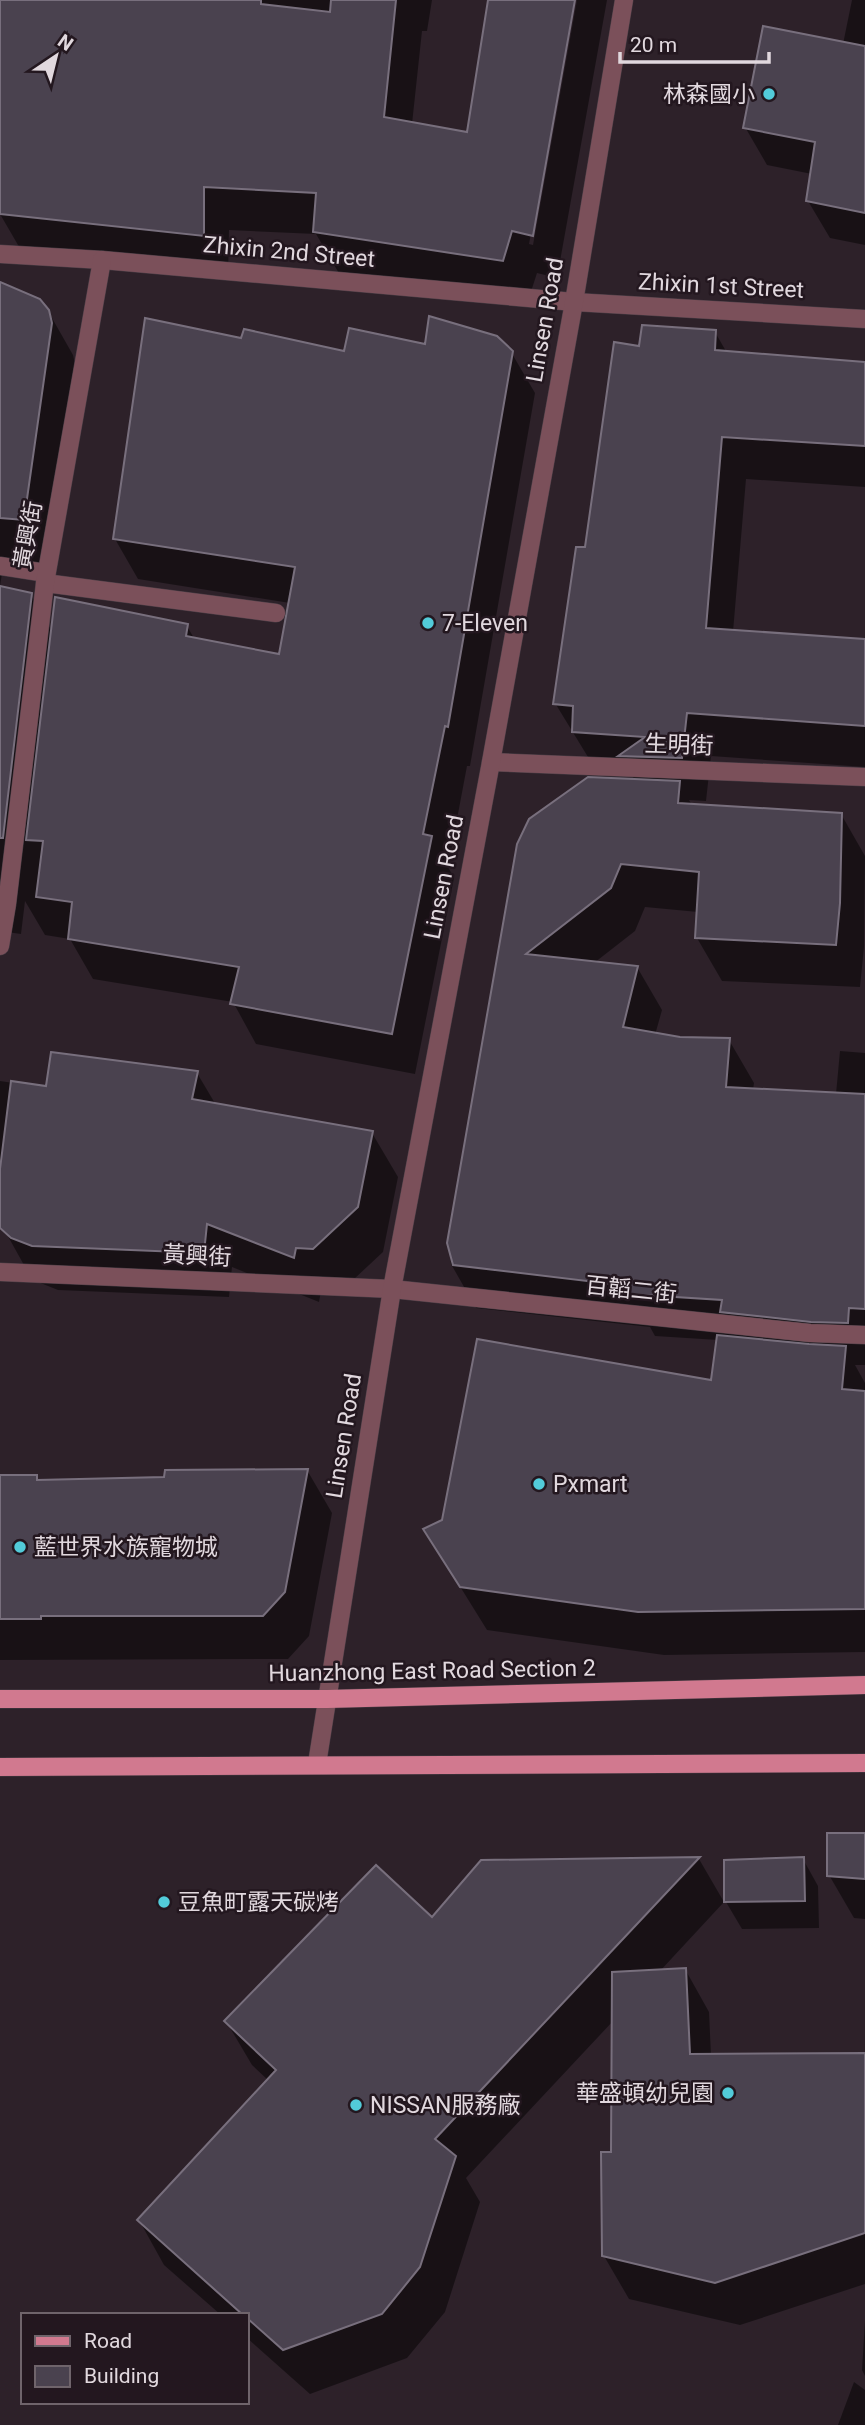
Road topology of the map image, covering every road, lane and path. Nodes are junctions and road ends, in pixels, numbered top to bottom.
1 (624, 0) edge
2 (0, 254) edge
3 (102, 260) junction
4 (574, 302) junction
5 (865, 319) edge
6 (0, 566) edge
7 (45, 578) junction
8 (276, 613) dead end
9 (491, 762) junction
10 (865, 777) edge
11 (0, 946) edge
12 (0, 1272) edge
13 (392, 1289) junction
14 (865, 1335) edge
15 (865, 1685) edge
16 (0, 1699) edge
17 (327, 1699) junction
18 (865, 1763) edge
19 (317, 1764) junction
20 (0, 1767) edge

1 - 4 street, Linsen Road
2 - 3 street, Zhixin 2nd Street
3 - 4 street, Zhixin 2nd Street
3 - 7 street, 黃興街
4 - 5 street, Zhixin 1st Street
4 - 9 street, Linsen Road
6 - 7 street
7 - 8 street
7 - 11 street, 黃興街
9 - 10 street, 生明街
9 - 13 street, Linsen Road
12 - 13 street, 黃興街
13 - 14 street, 百韜二街
13 - 17 street, Linsen Road
15 - 17 main road, Huanzhong East Road Section 2
16 - 17 main road, Huanzhong East Road Section 2
17 - 19 street, Linsen Road
18 - 19 main road
19 - 20 main road

